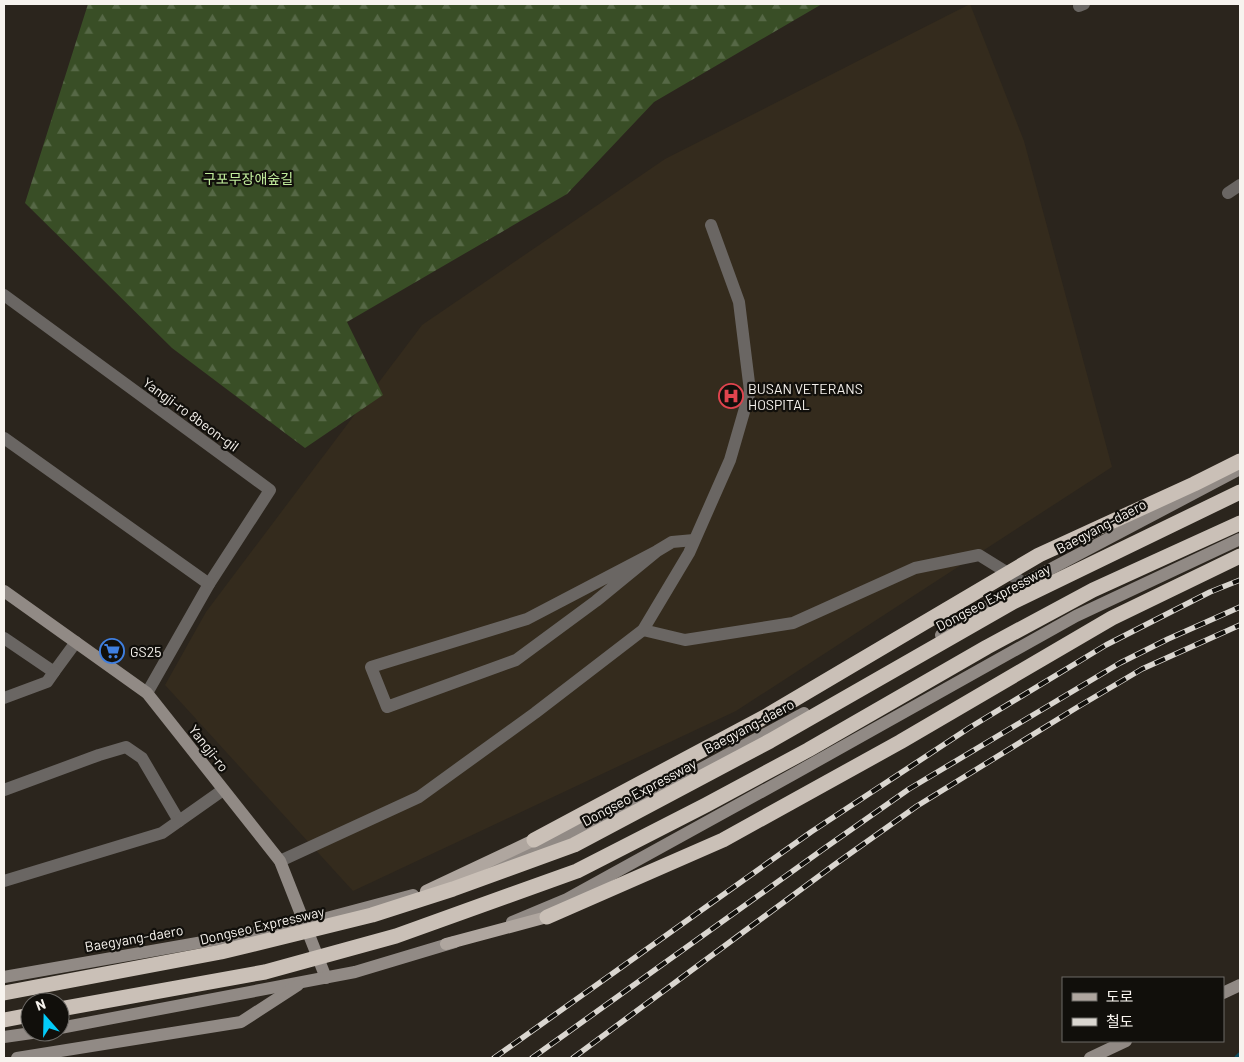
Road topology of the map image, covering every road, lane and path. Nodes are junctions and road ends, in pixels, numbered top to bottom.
1 (1240, 185) edge
2 (1228, 193) dead end
3 (711, 225) dead end
4 (4, 295) edge
5 (4, 438) edge
6 (1240, 461) edge
7 (1240, 469) edge
8 (1240, 492) edge
9 (1240, 523) edge
10 (1240, 539) edge
11 (694, 540) junction
12 (657, 551) junction
13 (1240, 556) edge
14 (1024, 583) junction
15 (209, 584) junction
16 (4, 591) edge
17 (643, 630) junction
18 (4, 638) edge
19 (76, 642) junction
20 (54, 672) junction
21 (147, 693) junction
22 (4, 698) edge
23 (4, 790) edge
24 (223, 790) junction
25 (179, 821) junction
26 (534, 840) joint
27 (280, 861) junction
28 (4, 882) edge
29 (426, 891) junction
30 (547, 917) joint
31 (304, 924) junction
32 (446, 944) junction
33 (4, 976) edge
34 (326, 978) junction
35 (304, 982) junction
36 (1240, 985) edge
37 (4, 993) edge
38 (1224, 993) edge
39 (70, 1007) edge
40 (20, 1016) edge
41 (4, 1020) edge
42 (70, 1026) edge
43 (20, 1035) edge
44 (4, 1038) edge
45 (1124, 1042) edge
46 (17, 1058) edge
47 (1090, 1058) edge

1 - 2 street
3 - 11 street
4 - 15 street, Yangji-ro 8beon-gil
5 - 15 street
6 - 26 highway
7 - 14 main road, Baegyang-daero
8 - 37 highway, Dongseo Expressway
9 - 39 highway
10 - 32 main road
11 - 12 street
11 - 17 street
12 - 12 street
13 - 30 highway
14 - 17 street
14 - 29 main road, Baegyang-daero
15 - 21 street, Yangji-ro 8beon-gil
16 - 19 main road, Yangji-ro
17 - 27 street
18 - 20 street
19 - 20 street
19 - 21 main road, Yangji-ro
20 - 22 street
21 - 24 main road, Yangji-ro
23 - 25 street
24 - 25 street
24 - 27 main road, Yangji-ro
25 - 28 street
26 - 29 main road
27 - 31 main road, Yangji-ro
29 - 31 main road, Baegyang-daero
30 - 32 main road
31 - 33 main road, Baegyang-daero
31 - 34 main road, Yangji-ro
32 - 34 main road
34 - 35 main road
35 - 42 main road
35 - 46 main road
36 - 38 main road
40 - 41 highway
43 - 44 main road
45 - 47 main road

